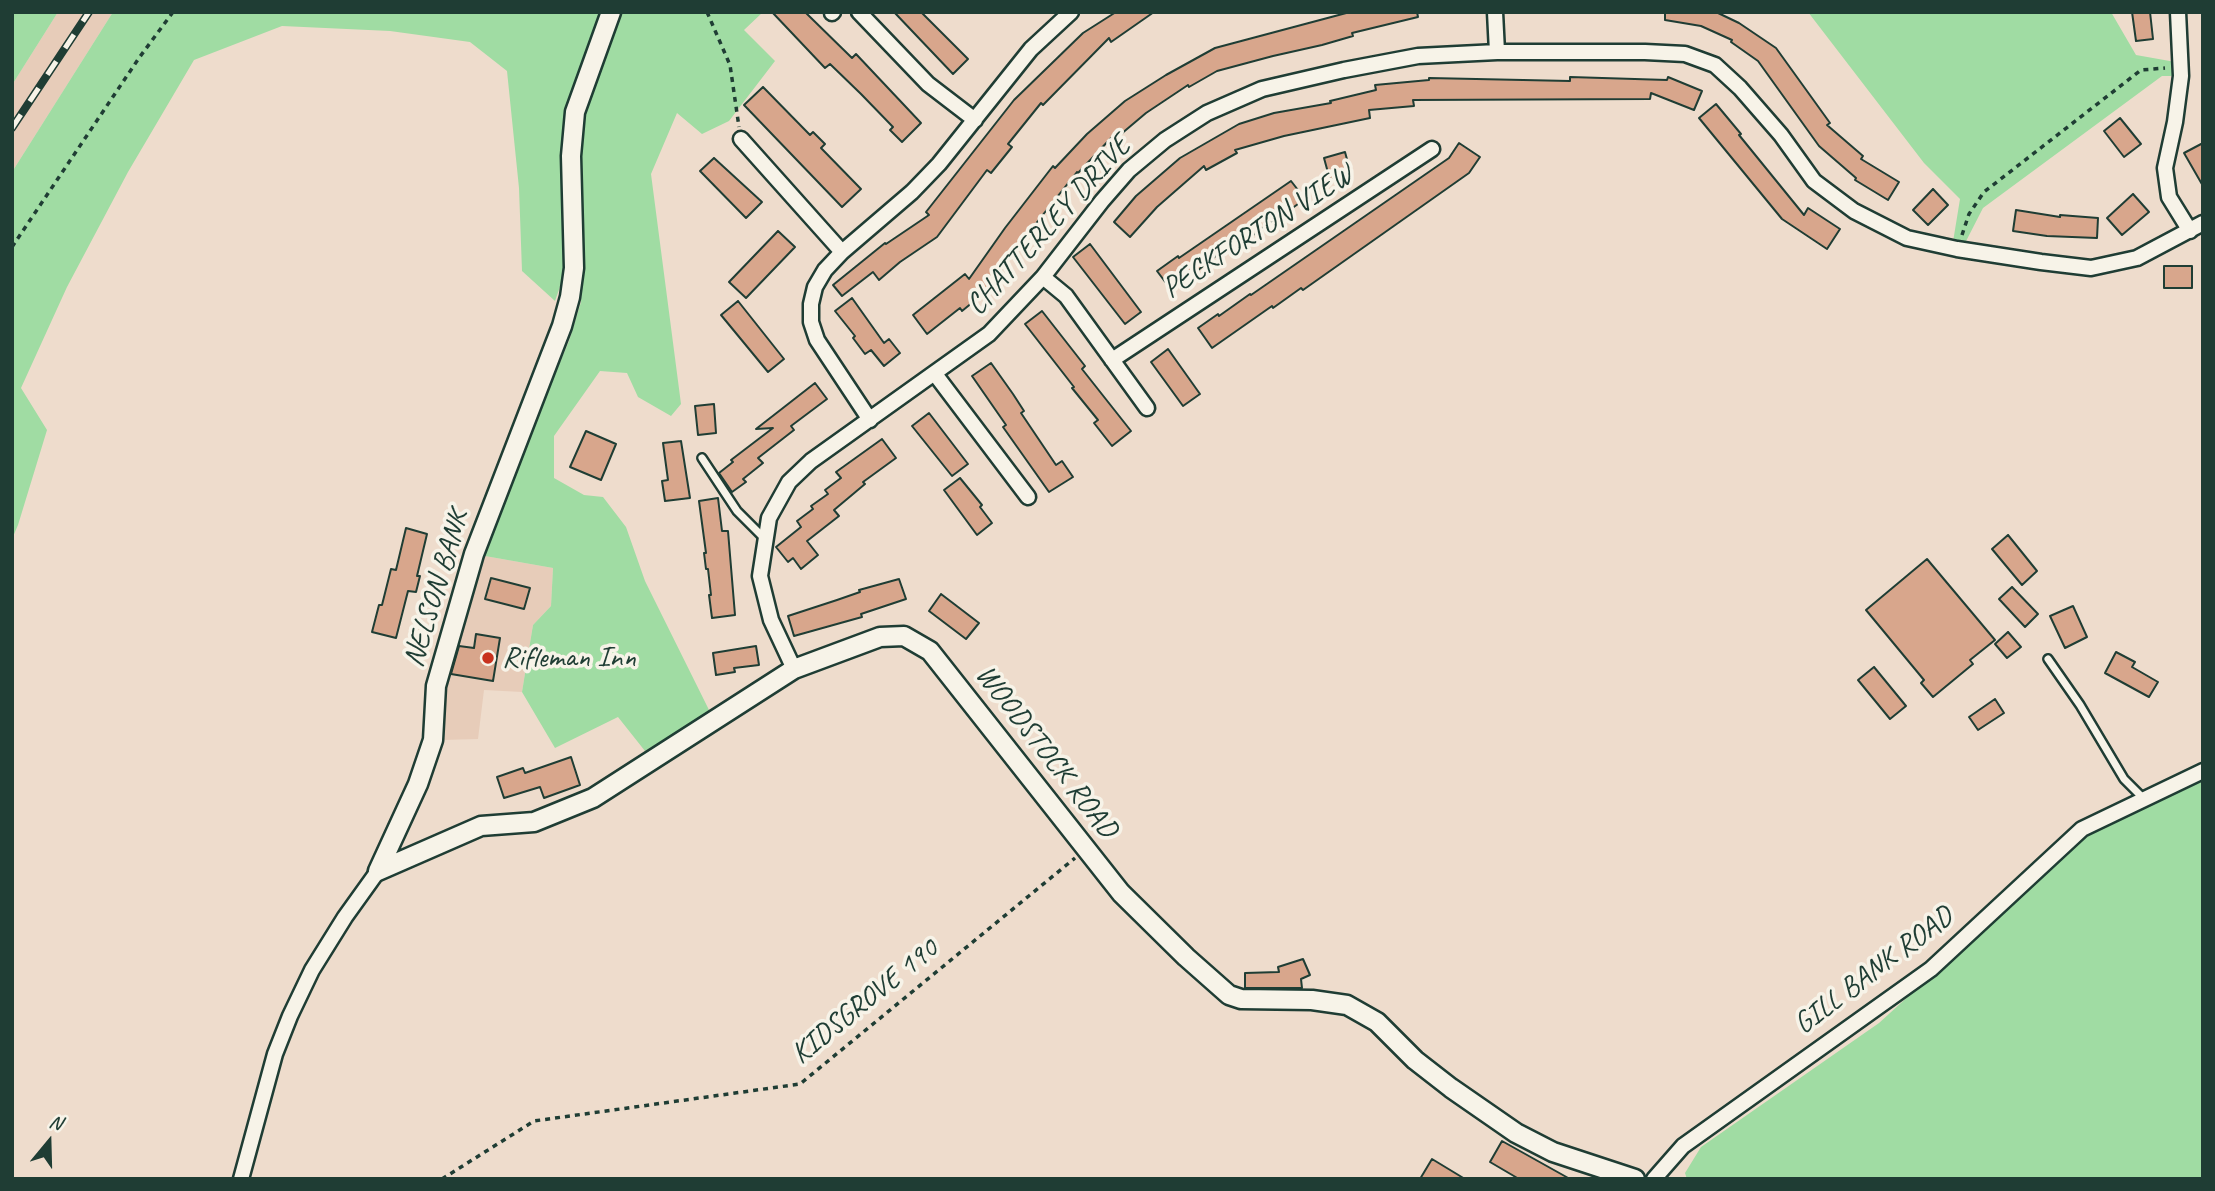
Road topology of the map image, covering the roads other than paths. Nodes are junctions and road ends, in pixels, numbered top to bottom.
1 (611, 12) edge
2 (859, 12) edge
3 (1495, 12) edge
4 (2178, 12) edge
5 (1067, 13) edge
6 (1497, 52) junction
7 (975, 120) junction
8 (741, 139) road end
9 (1432, 149) dead end
10 (2196, 227) edge
11 (842, 252) junction
12 (1042, 277) junction
13 (1112, 360) junction
14 (935, 374) junction
15 (1147, 408) dead end
16 (870, 420) junction
17 (702, 458) dead end
18 (1028, 497) dead end
19 (765, 540) junction
20 (2048, 659) dead end
21 (794, 668) junction
22 (2203, 771) edge
23 (2144, 799) junction
24 (378, 871) junction
25 (241, 1179) edge
26 (1634, 1179) edge
27 (1654, 1179) edge

1 - 24 street, NELSON BANK
2 - 7 street
3 - 6 street
4 - 10 street
5 - 7 street
6 - 10 street, CHATTERLEY DRIVE
6 - 12 street, CHATTERLEY DRIVE
7 - 11 street
8 - 11 street
9 - 13 street, PECKFORTON VIEW
11 - 16 street
12 - 13 street
12 - 14 street, CHATTERLEY DRIVE
13 - 15 street
14 - 16 street, CHATTERLEY DRIVE
14 - 18 street
16 - 19 street, CHATTERLEY DRIVE
17 - 19 lane
19 - 21 street, CHATTERLEY DRIVE
20 - 23 lane
21 - 24 street, WOODSTOCK ROAD
21 - 26 street, WOODSTOCK ROAD
22 - 23 street, GILL BANK ROAD
23 - 27 street, GILL BANK ROAD
24 - 25 street

